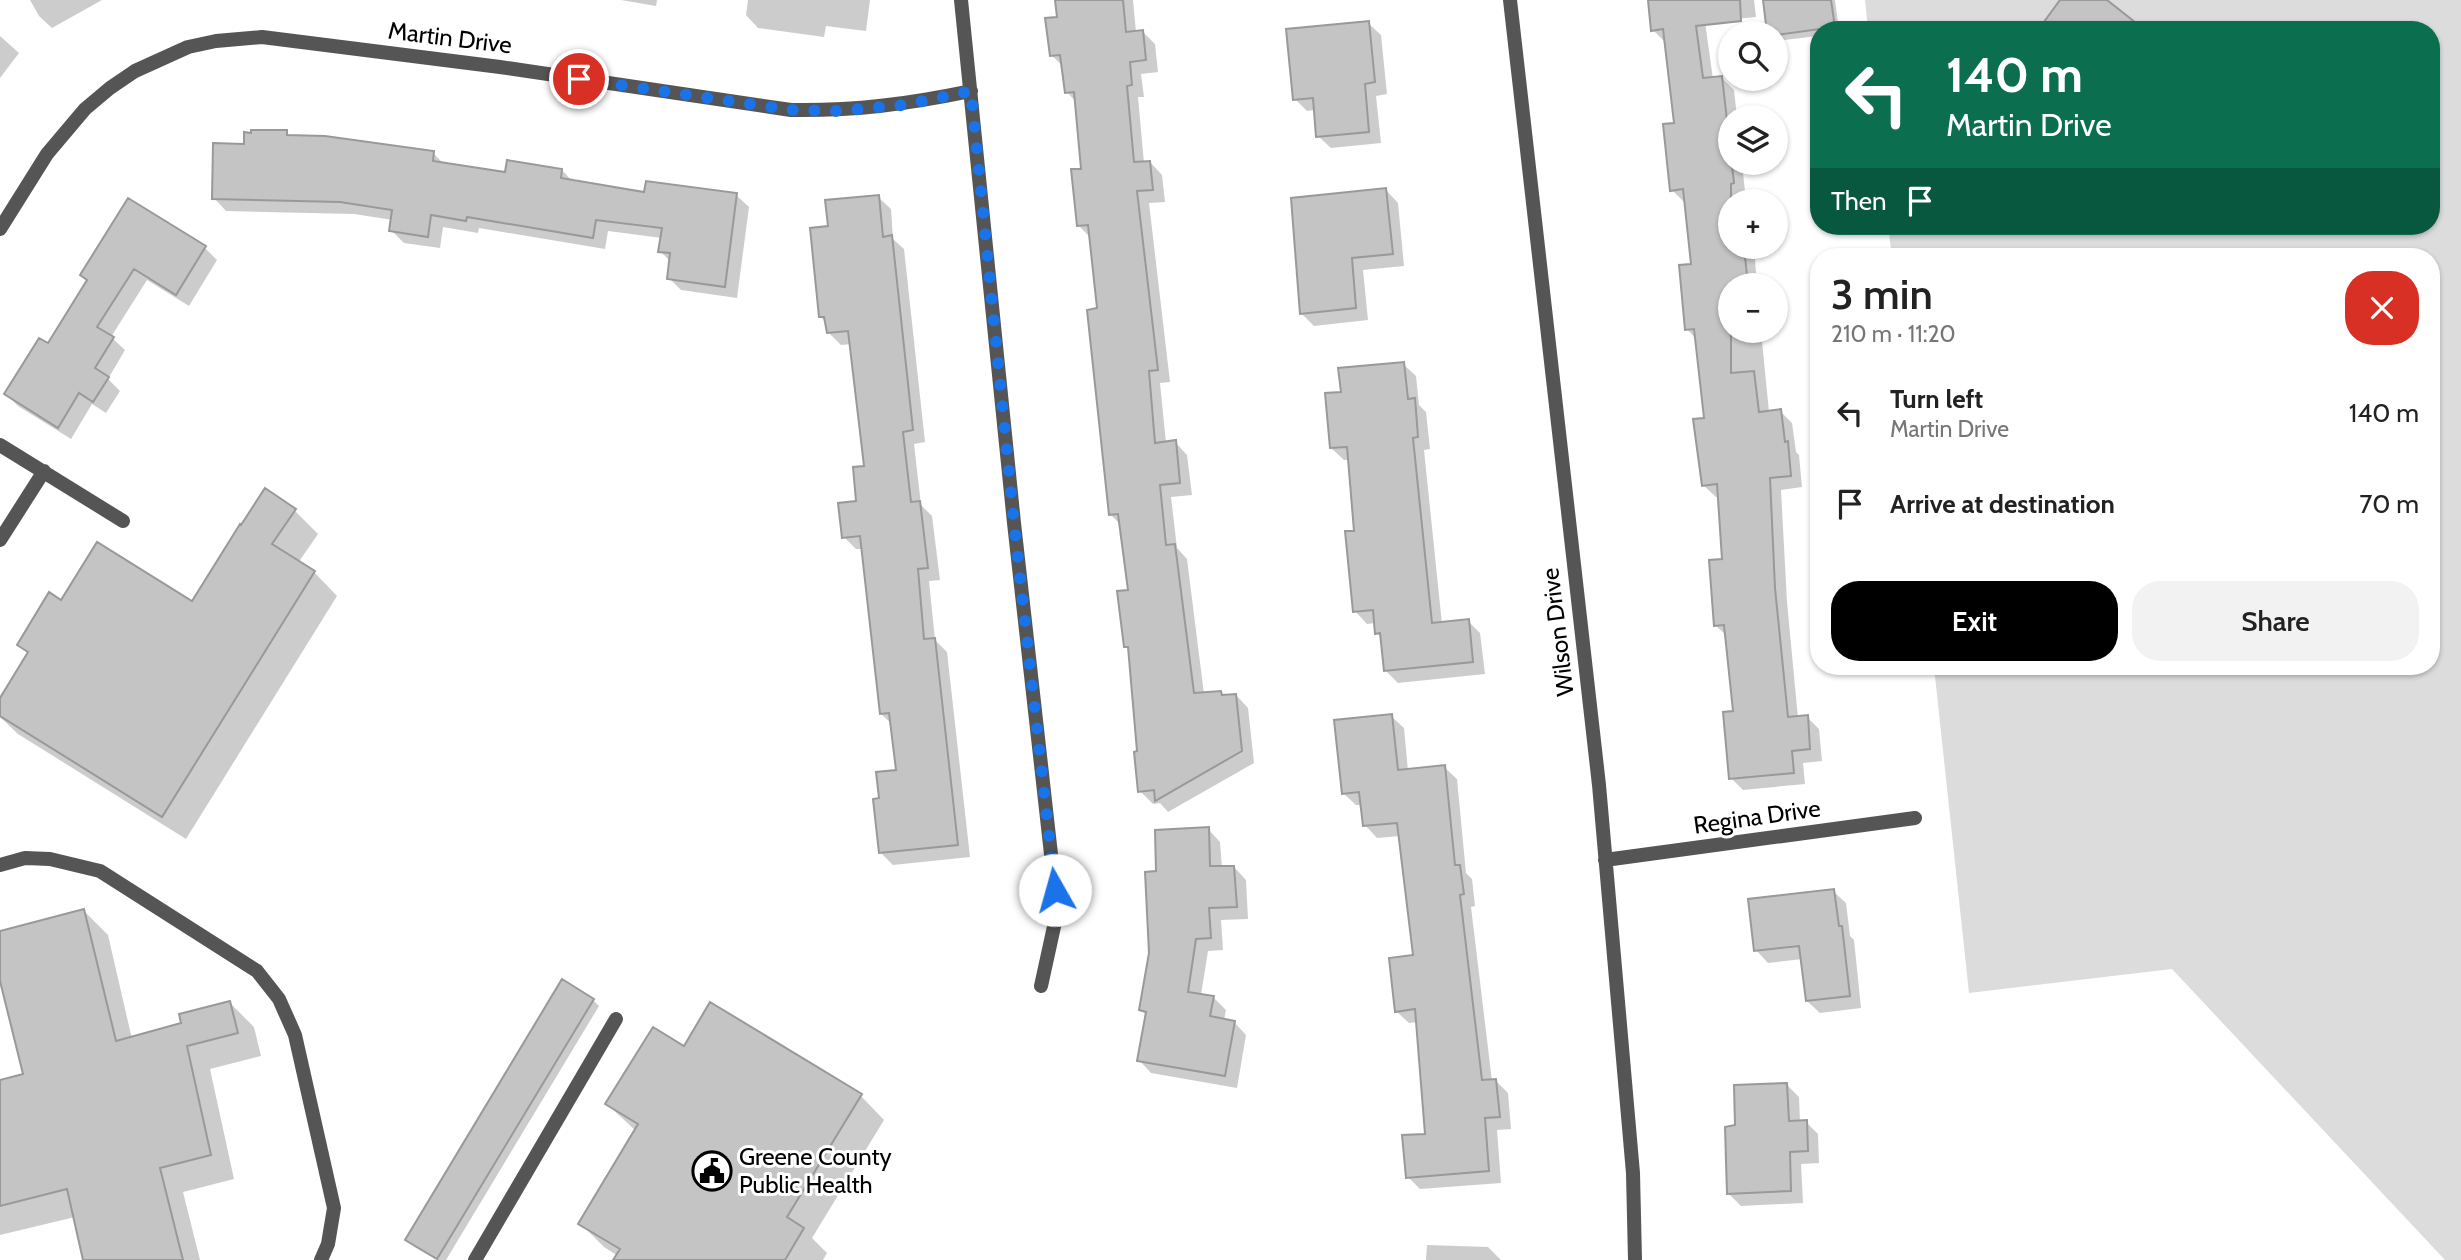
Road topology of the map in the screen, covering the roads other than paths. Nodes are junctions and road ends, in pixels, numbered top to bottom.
1 (961, 0) edge
2 (1510, 0) edge
3 (971, 91) junction
4 (0, 229) edge
5 (0, 445) edge
6 (44, 471) junction
7 (123, 521) dead end
8 (0, 540) edge
9 (1914, 818) dead end
10 (1605, 860) junction
11 (0, 865) edge
12 (1041, 986) dead end
13 (616, 1019) dead end
14 (321, 1260) edge
15 (475, 1260) edge
16 (1635, 1260) edge

1 - 3 street
2 - 10 street, Wilson Drive
3 - 4 street, Martin Drive
3 - 12 street
5 - 6 street
6 - 7 street
6 - 8 street
9 - 10 street, Regina Drive
10 - 16 street, Wilson Drive
11 - 14 street
13 - 15 street

